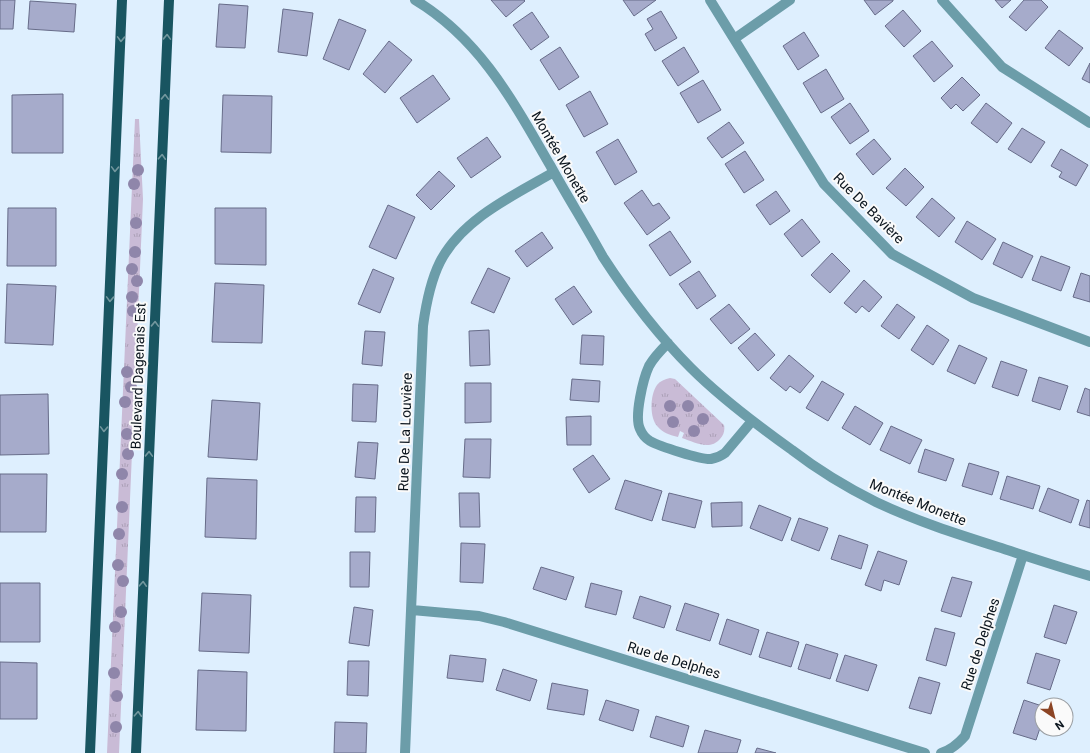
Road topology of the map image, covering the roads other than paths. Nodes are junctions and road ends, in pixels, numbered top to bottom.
1 (122, 0) edge
2 (169, 0) edge
3 (415, 0) edge
4 (710, 0) edge
5 (790, 0) edge
6 (942, 0) edge
7 (429, 4) edge
8 (734, 39) junction
9 (1090, 123) edge
10 (554, 172) junction
11 (1090, 342) edge
12 (668, 343) junction
13 (752, 421) junction
14 (1023, 555) junction
15 (1090, 576) edge
16 (412, 610) junction
17 (90, 753) edge
18 (136, 753) edge
19 (406, 753) edge
20 (926, 753) edge
21 (941, 753) edge

1 -> 17 main road
18 -> 2 main road, Boulevard Dagenais Est
3 - 7 street, Montée Monette
4 - 8 street, Rue De Bavière
5 - 8 street
6 - 9 street
7 - 10 street, Montée Monette
8 - 11 street, Rue De Bavière
10 - 12 street, Montée Monette
10 - 16 street, Rue De La Louvière
12 - 13 street, Montée Monette
12 - 13 street
13 - 14 street, Montée Monette
14 - 15 street, Montée Monette
14 - 21 street, Rue de Delphes
16 - 19 street, Rue De La Louvière
16 - 20 street, Rue de Delphes

